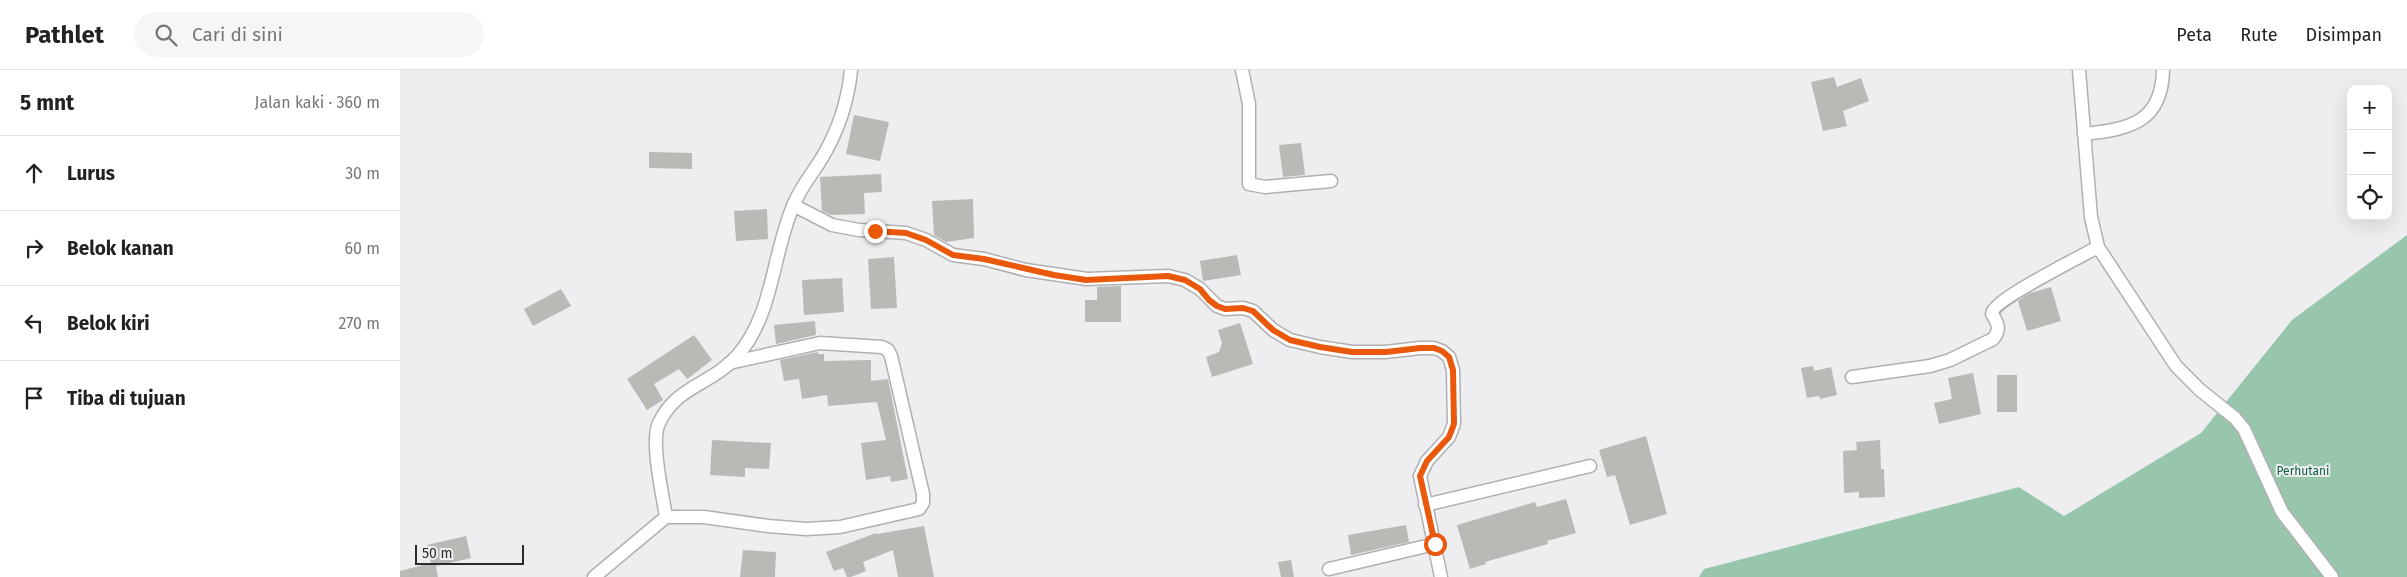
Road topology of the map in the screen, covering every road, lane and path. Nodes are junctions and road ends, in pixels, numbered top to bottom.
1 (851, 70) edge
2 (1242, 70) edge
3 (2079, 70) edge
4 (2163, 70) edge
5 (2084, 134) junction
6 (1331, 182) dead end
7 (793, 205) junction
8 (2098, 248) junction
9 (729, 363) junction
10 (1852, 377) dead end
11 (1590, 466) dead end
12 (1425, 505) junction
13 (666, 517) junction
14 (1435, 544) junction
15 (1329, 569) dead end
16 (594, 577) edge
17 (1441, 577) edge
18 (2332, 577) edge

1 - 7 street
2 - 6 street
3 - 5 street
4 - 5 street
5 - 8 street
7 - 9 street
7 - 12 street
8 - 10 street
8 - 18 street
9 - 13 street
9 - 13 street
11 - 12 street
12 - 14 street
13 - 16 street
14 - 15 street
14 - 17 street

